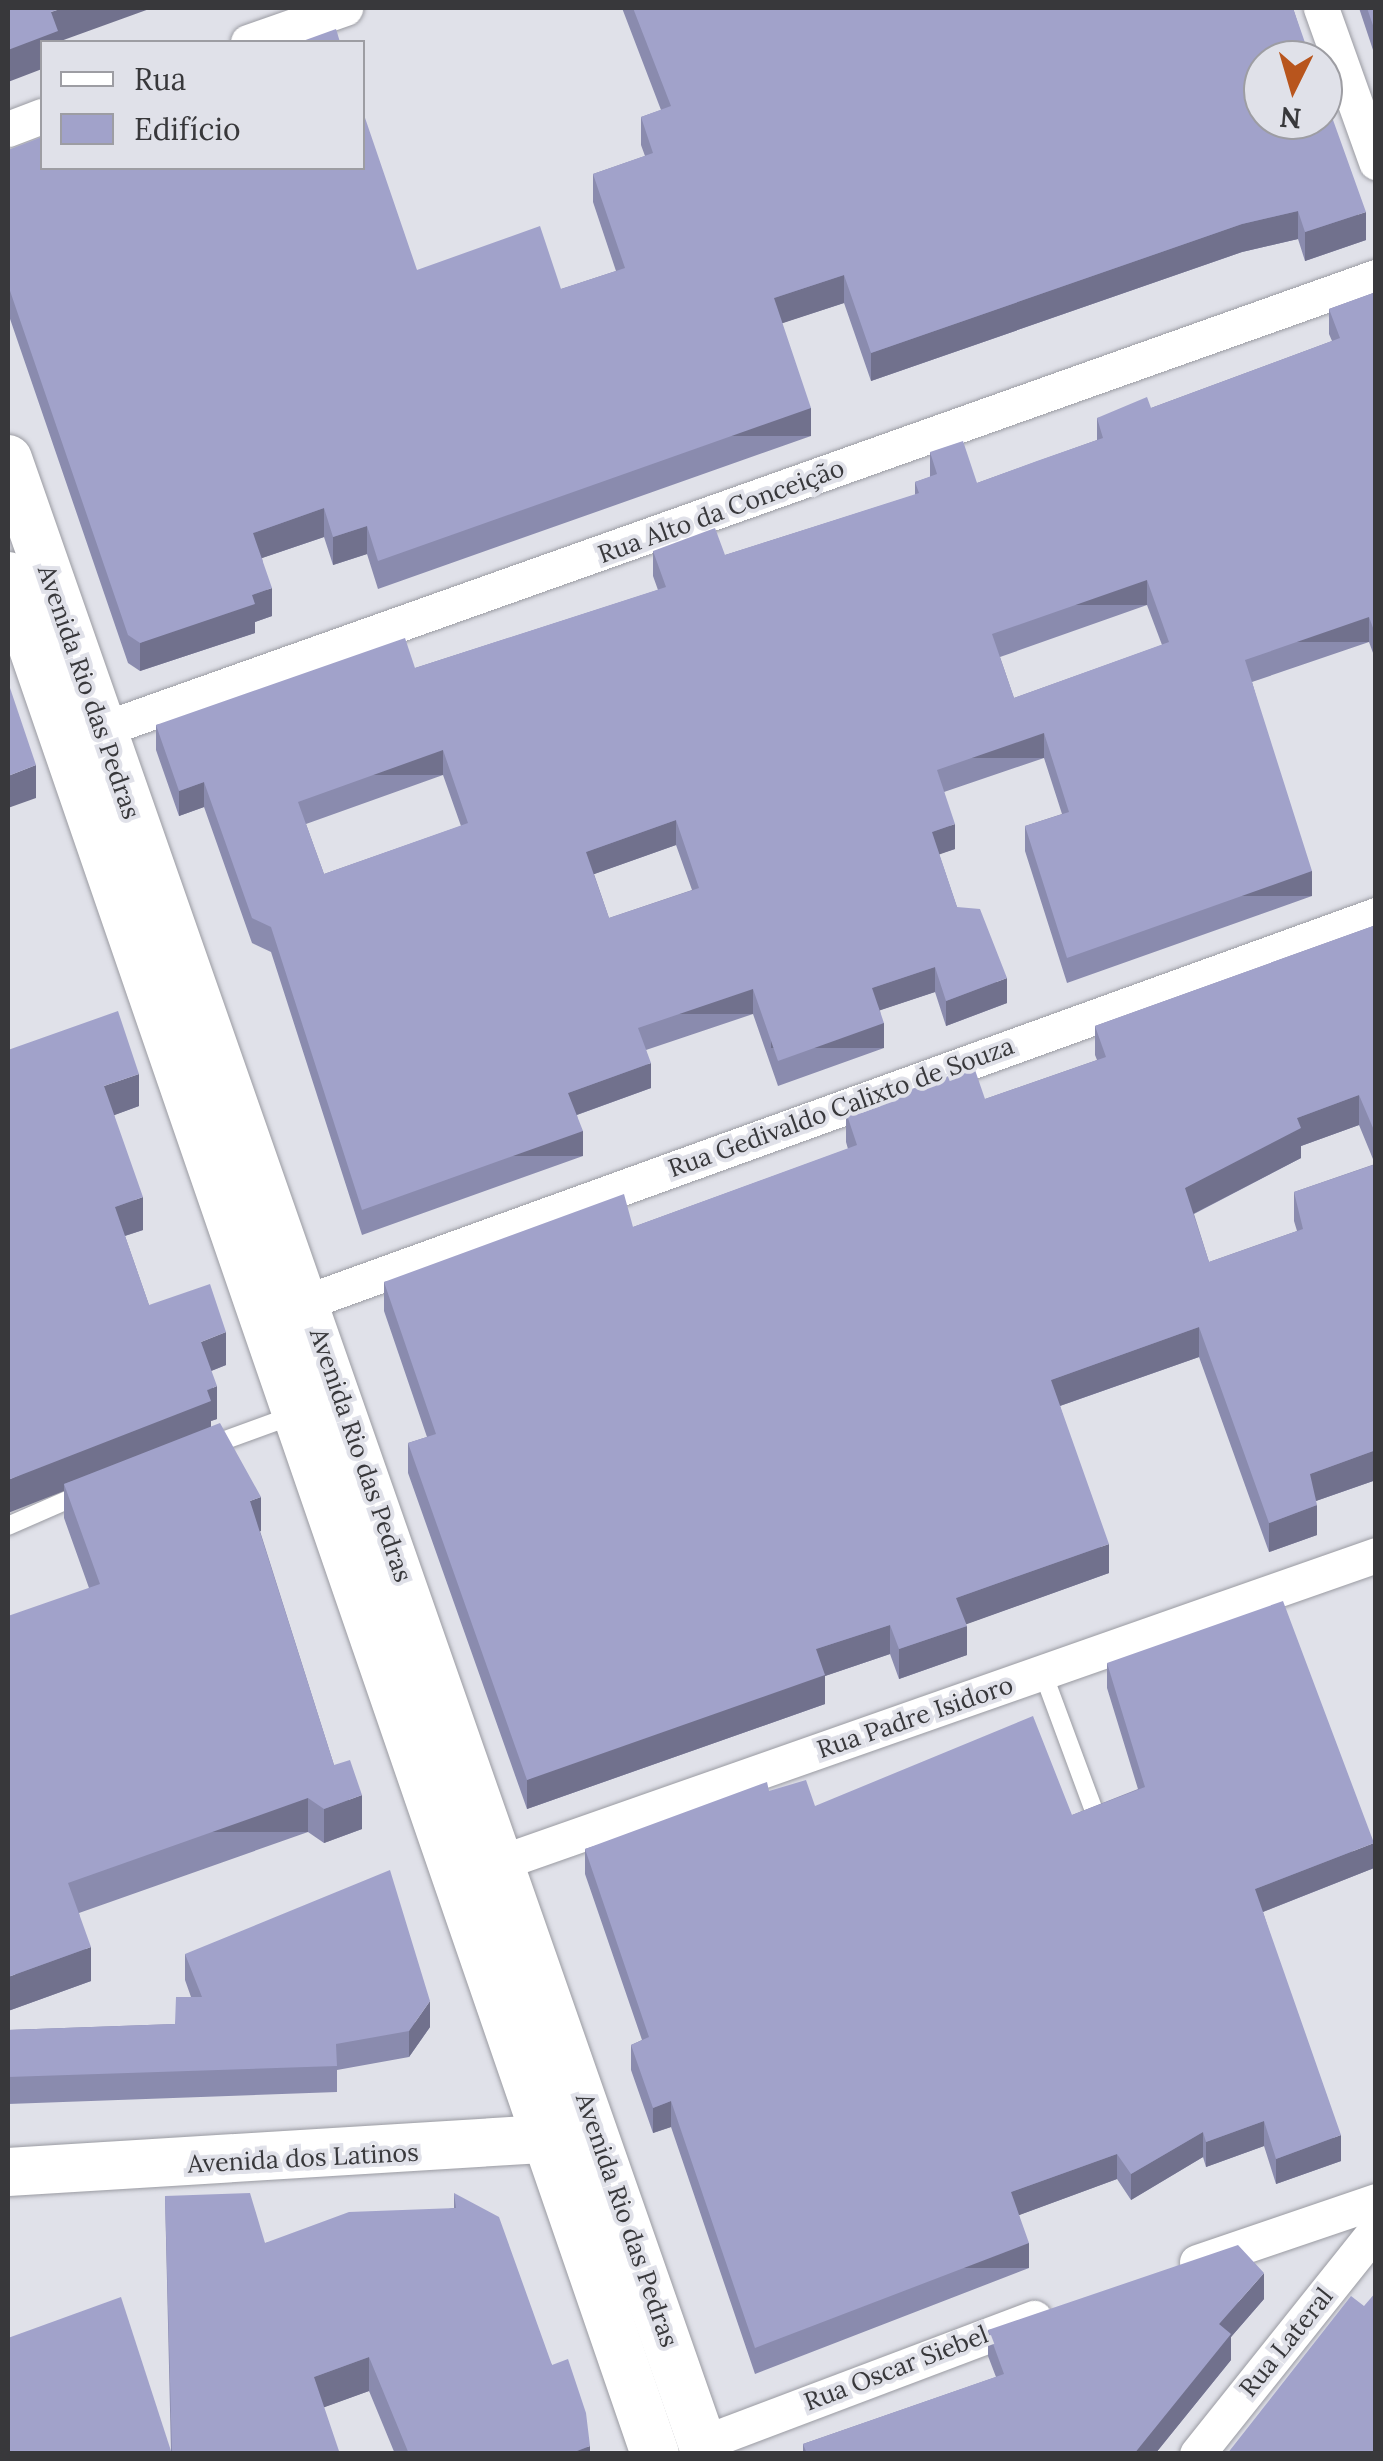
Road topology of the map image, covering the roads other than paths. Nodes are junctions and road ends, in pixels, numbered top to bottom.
1 (345, 8) edge
2 (1322, 8) edge
3 (254, 40) edge
4 (40, 117) edge
5 (8, 129) edge
6 (1376, 162) edge
7 (1376, 277) edge
8 (8, 459) edge
9 (8, 576) edge
10 (84, 736) junction
11 (1376, 915) edge
12 (286, 1309) junction
13 (298, 1414) junction
14 (186, 1454) edge
15 (112, 1482) edge
16 (8, 1526) edge
17 (1376, 1556) edge
18 (1043, 1672) junction
19 (1096, 1816) edge
20 (503, 1862) junction
21 (455, 1879) junction
22 (598, 2132) junction
23 (544, 2145) junction
24 (8, 2172) edge
25 (1376, 2201) edge
26 (1376, 2230) edge
27 (1160, 2274) edge
28 (1068, 2306) edge
29 (705, 2448) edge
30 (655, 2454) edge
31 (1197, 2454) edge

1 - 3 street
2 - 6 street
4 - 5 street
7 - 10 street, Rua Alto da Conceição
8 - 10 main road, Avenida Rio das Pedras
9 - 10 main road, Avenida Rio das Pedras
10 - 12 main road, Avenida Rio das Pedras
11 - 12 street, Rua Gedivaldo Calixto de Souza
12 - 13 main road, Avenida Rio das Pedras
12 - 20 main road, Avenida Rio das Pedras
13 - 14 lane
13 - 21 main road, Avenida Rio das Pedras
15 - 16 lane
17 - 18 street, Rua Padre Isidoro
18 - 19 lane
18 - 20 street, Rua Padre Isidoro
20 - 21 street, Rua Padre Isidoro
20 - 22 main road, Avenida Rio das Pedras
21 - 23 main road, Avenida Rio das Pedras
22 - 23 main road, Avenida dos Latinos
22 - 29 main road, Avenida Rio das Pedras
23 - 24 main road, Avenida dos Latinos
23 - 30 main road, Avenida Rio das Pedras
25 - 27 street
26 - 31 street, Rua Lateral
28 - 29 street, Rua Oscar Siebel

